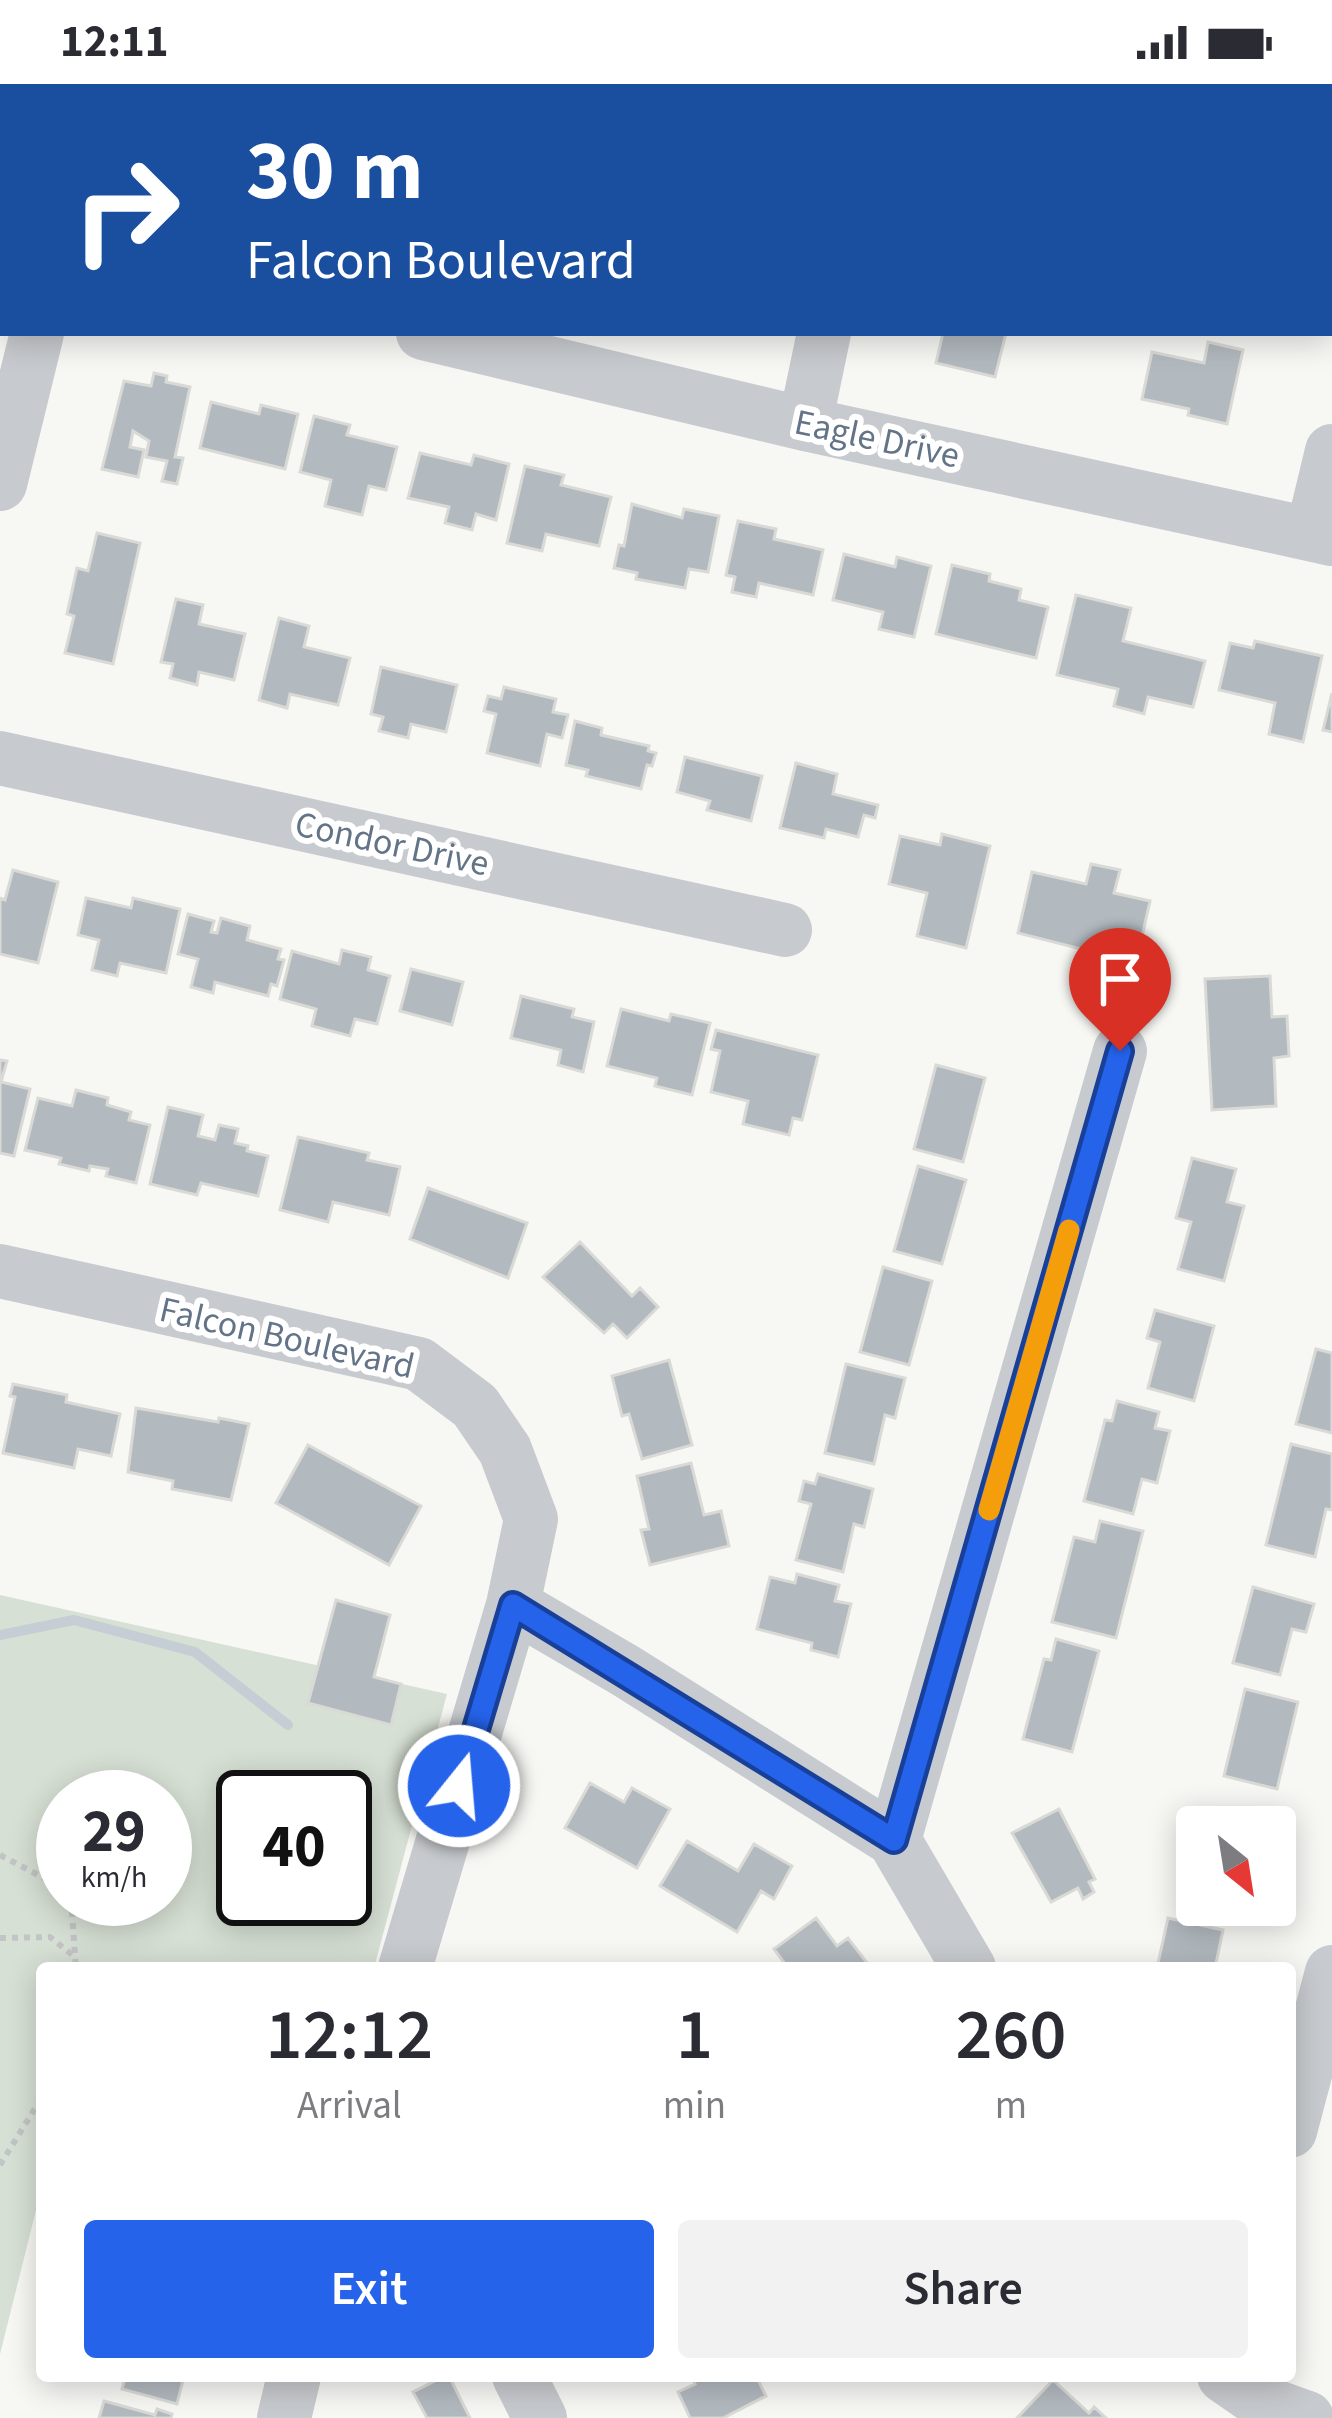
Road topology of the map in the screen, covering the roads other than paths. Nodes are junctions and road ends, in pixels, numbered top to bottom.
1 (36, 336) edge
2 (436, 336) edge
3 (823, 336) edge
4 (805, 424) junction
5 (1332, 451) edge
6 (0, 484) edge
7 (1322, 536) edge
8 (0, 758) edge
9 (784, 930) dead end
10 (1120, 1051) dead end
11 (0, 1271) edge
12 (513, 1605) junction
13 (894, 1840) junction
14 (407, 1962) edge
15 (965, 1962) edge
16 (1332, 1972) edge
17 (1296, 2108) edge
18 (293, 2382) edge
19 (522, 2382) edge
20 (1233, 2382) edge
21 (284, 2418) edge
22 (540, 2418) edge
23 (1307, 2418) edge

1 - 6 street
2 - 4 street, Eagle Drive
3 - 4 street
4 - 7 street, Eagle Drive
5 - 7 street
8 - 9 street, Condor Drive
10 - 13 street
11 - 12 street, Falcon Boulevard
12 - 13 street
12 - 14 street, Falcon Boulevard
13 - 15 street
16 - 17 street
18 - 21 street
19 - 22 street
20 - 23 street

